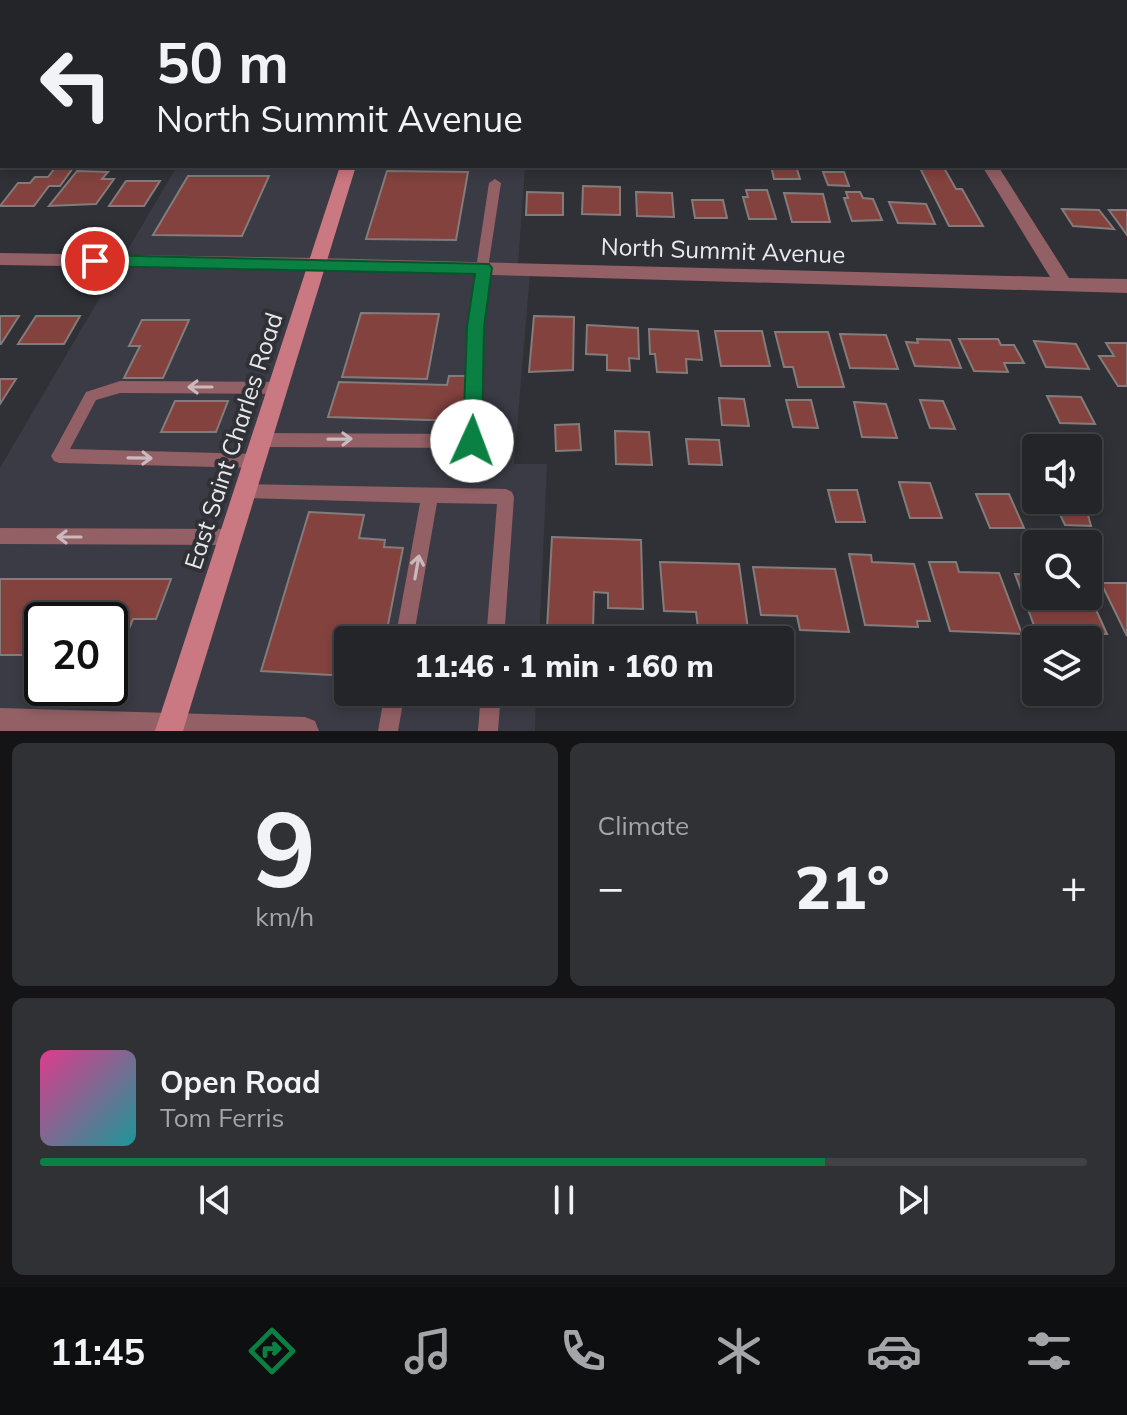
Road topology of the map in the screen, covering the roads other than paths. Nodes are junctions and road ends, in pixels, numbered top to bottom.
1 (347, 168) edge
2 (991, 168) edge
3 (495, 183) dead end
4 (0, 259) edge
5 (318, 264) junction
6 (484, 268) junction
7 (1064, 285) junction
8 (1127, 286) edge
9 (278, 388) junction
10 (258, 450) junction
11 (245, 491) junction
12 (430, 494) junction
13 (0, 536) edge
14 (231, 537) junction
15 (406, 626) edge
16 (496, 626) edge
17 (392, 706) edge
18 (490, 706) edge
19 (0, 722) edge
20 (170, 729) edge
21 (305, 731) edge
22 (388, 731) edge
23 (488, 731) edge

1 - 5 main road, East Saint Charles Road
2 - 7 street
3 - 6 lane
4 - 5 street, North Summit Avenue
5 - 6 street, North Summit Avenue
5 - 9 main road, East Saint Charles Road
6 - 7 street, North Summit Avenue
10 -> 6 lane
7 - 8 street, North Summit Avenue
9 - 10 main road, East Saint Charles Road
9 -> 10 lane
10 - 11 main road, East Saint Charles Road
11 - 12 lane
11 - 14 main road, East Saint Charles Road
15 -> 12 lane
12 - 16 lane
14 -> 13 lane
14 - 20 main road, East Saint Charles Road
17 - 22 lane
18 - 23 lane
19 - 20 street
20 - 21 street

